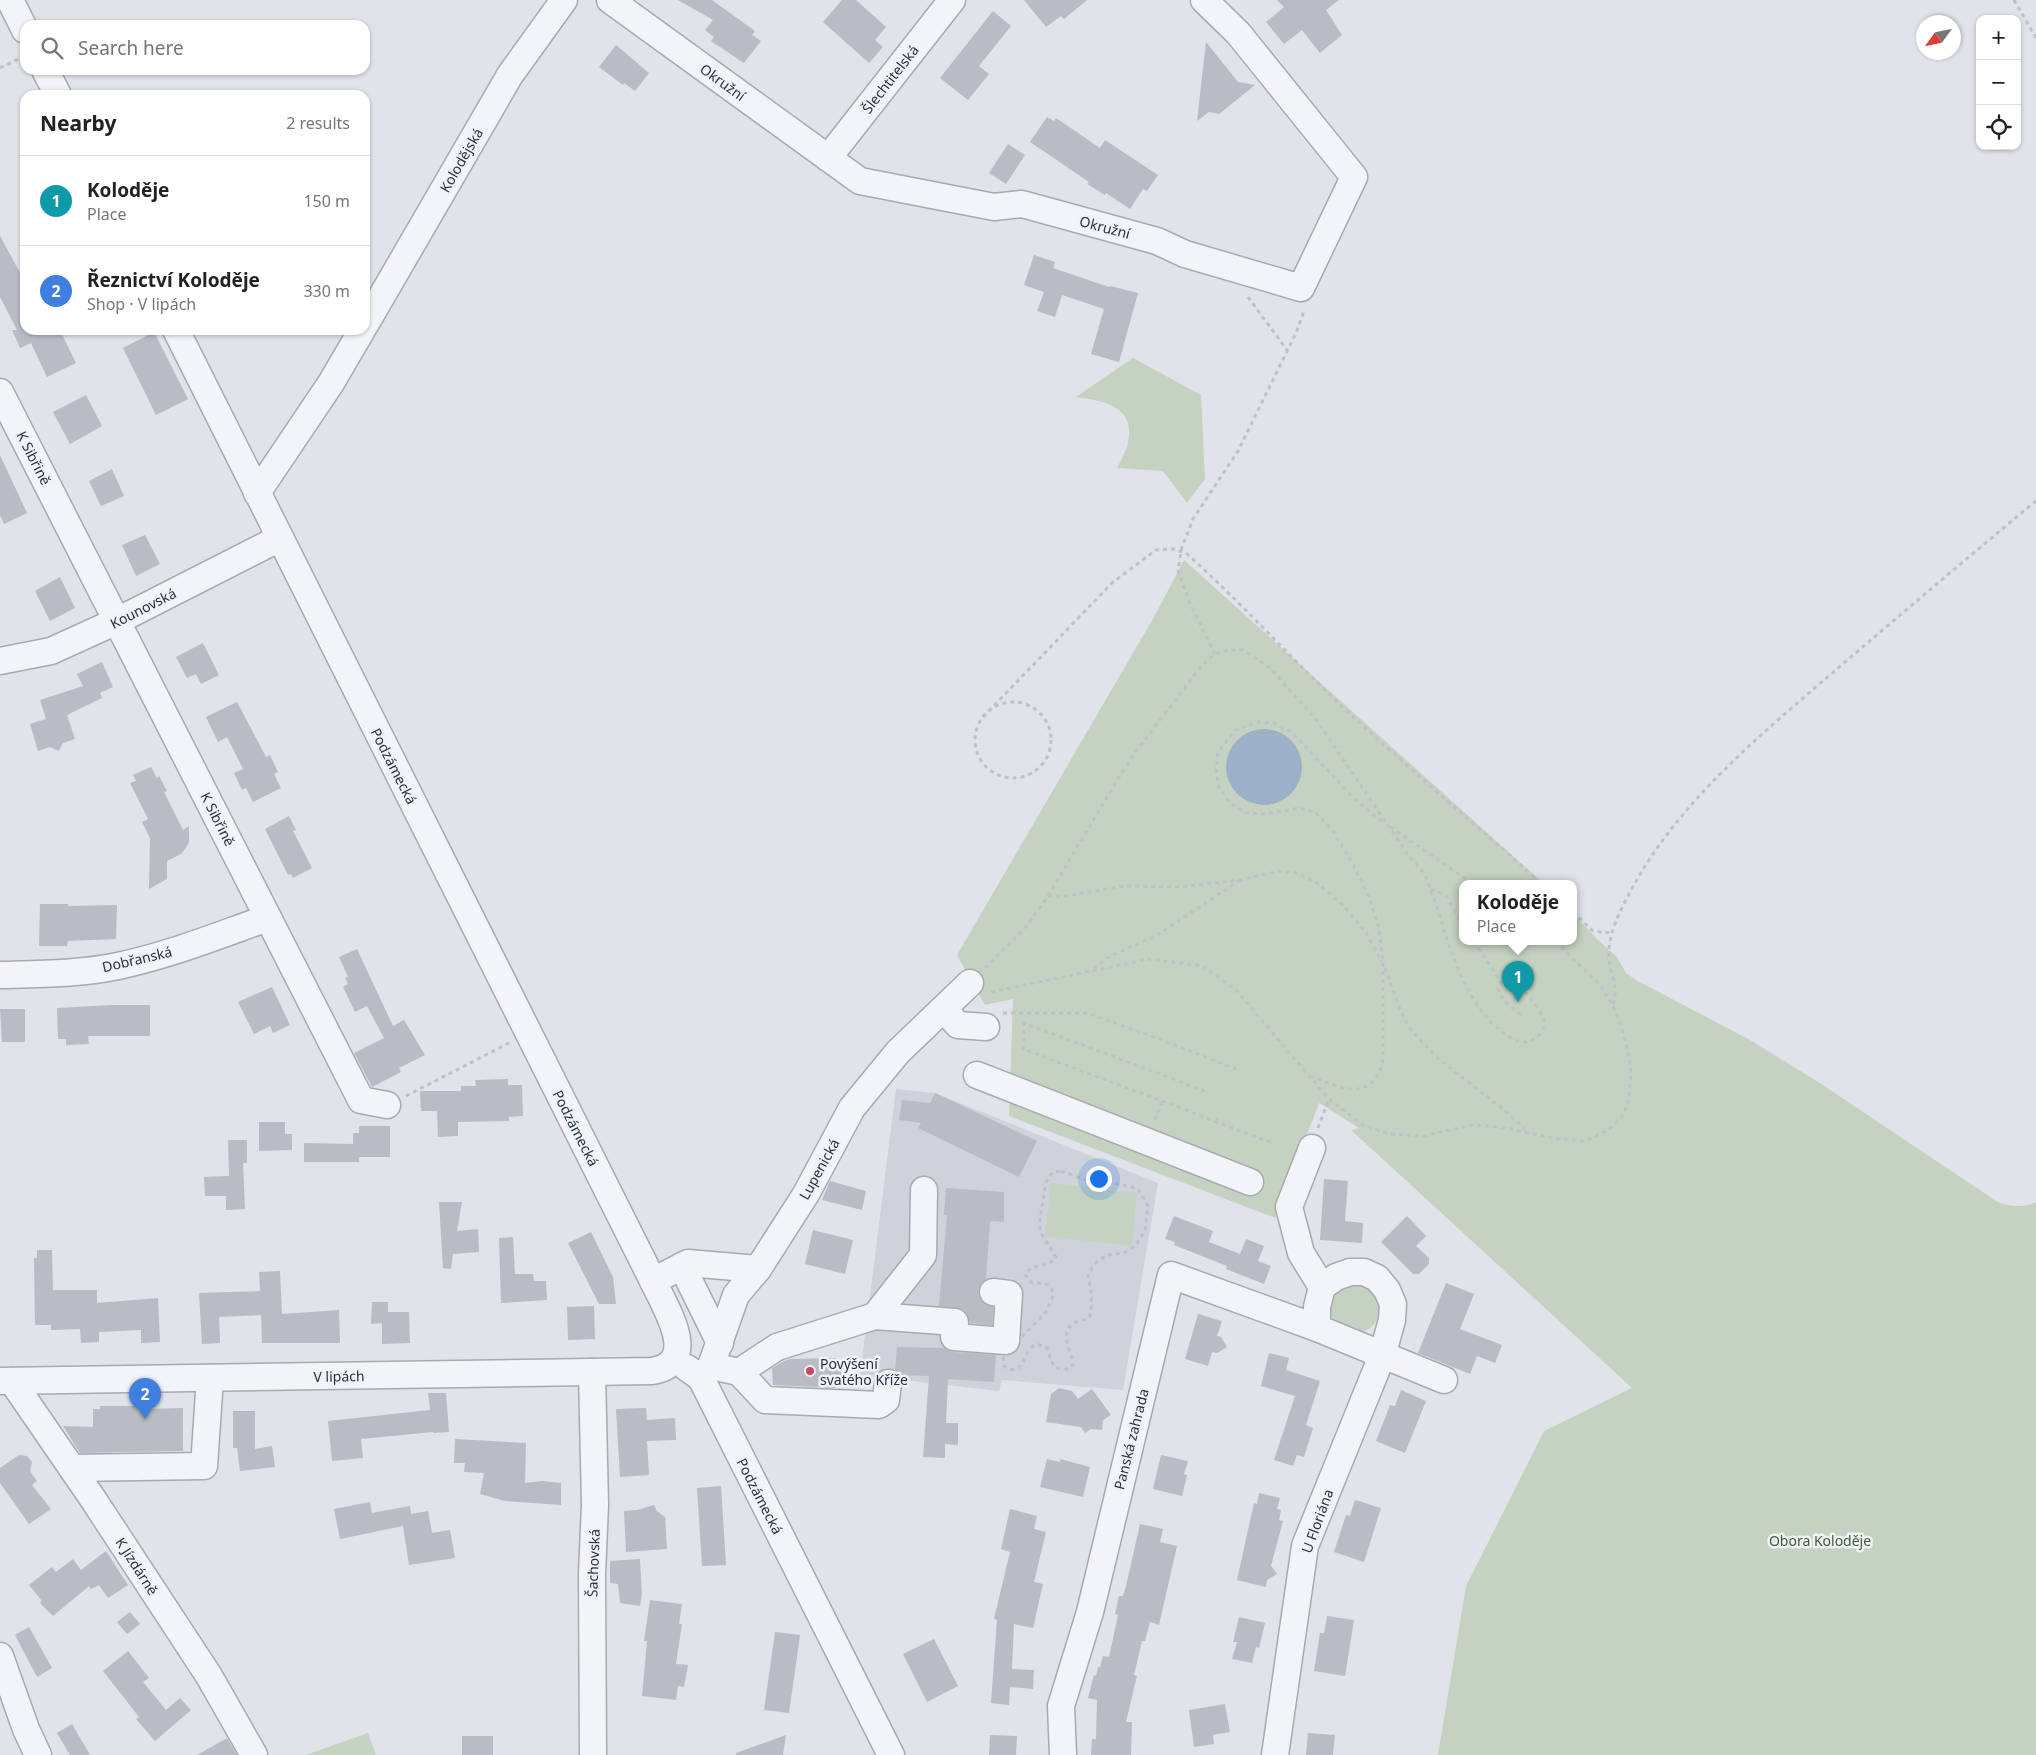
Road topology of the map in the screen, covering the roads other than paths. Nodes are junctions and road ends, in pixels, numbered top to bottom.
1 (10, 0) edge
2 (564, 0) edge
3 (610, 0) edge
4 (952, 0) edge
5 (1204, 0) edge
6 (20, 20) edge
7 (48, 75) edge
8 (55, 90) edge
9 (828, 158) junction
10 (370, 316) edge
11 (178, 335) edge
12 (359, 335) edge
13 (0, 392) edge
14 (257, 493) junction
15 (280, 538) junction
16 (117, 622) junction
17 (0, 660) edge
18 (268, 918) junction
19 (0, 976) edge
20 (976, 988) road end
21 (941, 1012) junction
22 (986, 1027) dead end
23 (977, 1075) dead end
24 (387, 1105) road end
25 (1312, 1148) road end
26 (1250, 1182) dead end
27 (924, 1190) dead end
28 (682, 1266) junction
29 (758, 1269) junction
30 (653, 1281) junction
31 (1322, 1287) junction
32 (993, 1292) dead end
33 (875, 1316) junction
34 (1317, 1328) junction
35 (1382, 1356) junction
36 (675, 1359) junction
37 (710, 1362) junction
38 (592, 1372) junction
39 (739, 1372) junction
40 (210, 1378) junction
41 (1444, 1380) dead end
42 (6, 1381) edge
43 (888, 1384) dead end
44 (72, 1468) junction
45 (0, 1656) edge
46 (38, 1755) edge
47 (254, 1755) edge
48 (593, 1755) edge
49 (891, 1755) edge
50 (1063, 1755) edge
51 (1275, 1755) edge

1 - 6 street
2 - 10 street, Kolodějská
3 - 9 street, Okružní
4 - 9 street, Šlechtitelská
5 - 9 street, Okružní
7 - 8 street
11 - 14 street, Podzámecká
12 - 14 street
13 - 16 street, K Sibřině
14 - 15 street, Podzámecká
15 - 16 street, Kounovská
15 - 30 street, Podzámecká
16 - 17 street, Kounovská
16 - 18 street, K Sibřině
18 - 19 street, Dobřanská
18 - 24 street, K Sibřině
20 - 21 street, Lupenická
21 - 22 street
21 - 29 street, Lupenická
23 - 26 street
25 - 31 street
27 - 33 street
28 - 29 street
28 - 30 street
28 - 37 street
29 - 37 street, Lupenická
30 - 36 street, Podzámecká
31 - 34 street
31 - 35 street
32 - 33 street
33 - 39 street
34 - 35 street, Panská zahrada
34 - 50 street, Panská zahrada
35 - 41 street, Panská zahrada
35 - 51 street, U Floriána
36 - 37 street, Podzámecká
36 - 38 street, V lipách
37 - 39 street
37 - 49 street, Podzámecká
38 - 40 street, V lipách
38 - 48 street, Šachovská
39 - 43 street
40 - 42 street, V lipách
40 - 44 street
42 - 44 street, K Jízdárně
44 - 47 street, K Jízdárně
45 - 46 street

